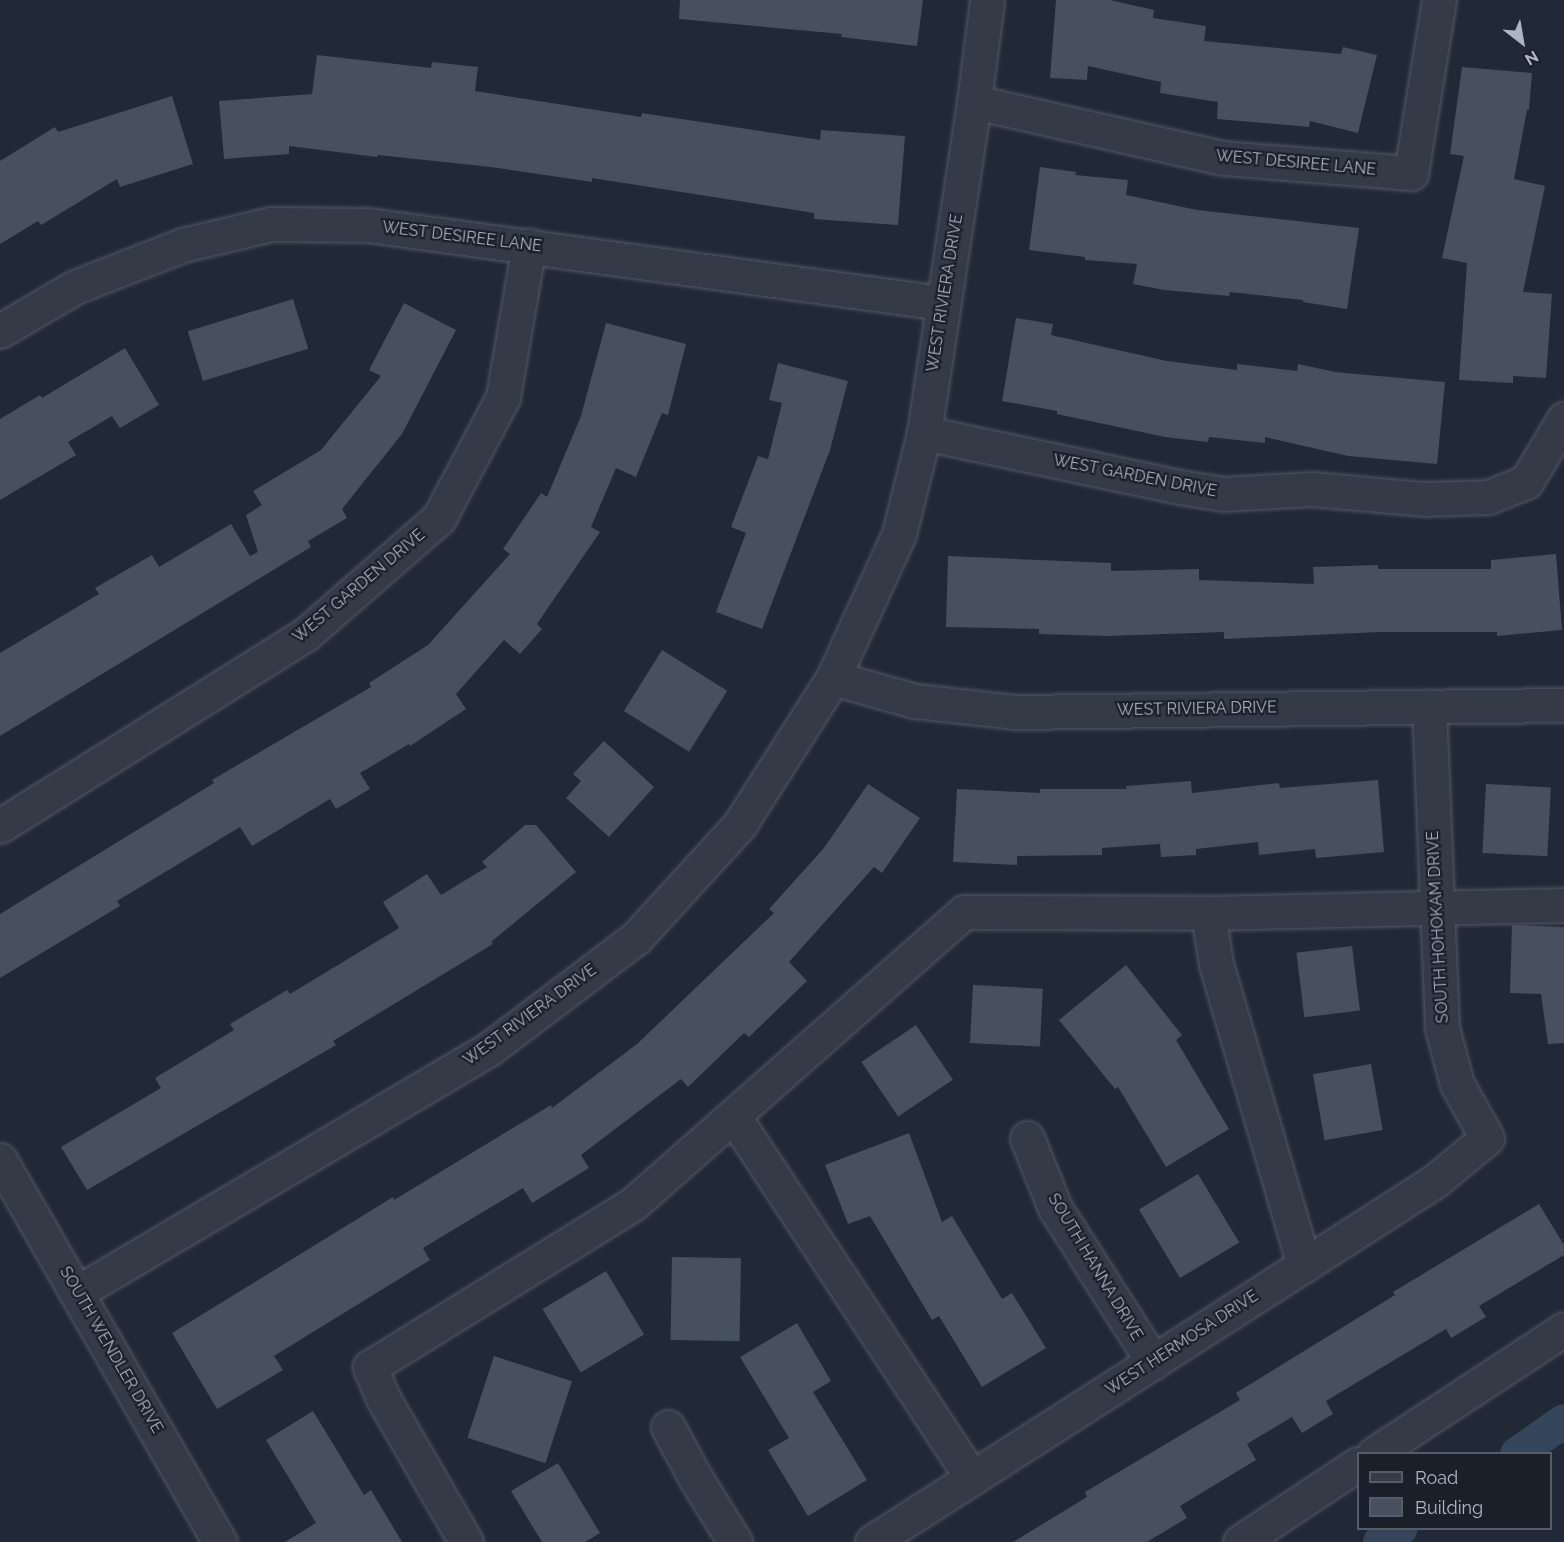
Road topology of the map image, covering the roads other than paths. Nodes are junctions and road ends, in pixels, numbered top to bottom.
1 (987, 0) edge
2 (1439, 0) edge
3 (974, 102) junction
4 (529, 245) junction
5 (942, 303) junction
6 (0, 331) edge
7 (1564, 418) edge
8 (924, 433) junction
9 (833, 678) junction
10 (1564, 705) edge
11 (1429, 706) junction
12 (0, 826) edge
13 (1564, 905) edge
14 (1437, 909) junction
15 (1208, 913) junction
16 (734, 1117) junction
17 (1027, 1138) dead end
18 (1487, 1138) joint
19 (0, 1160) edge
20 (1304, 1264) junction
21 (78, 1292) junction
22 (1564, 1329) edge
23 (1153, 1362) junction
24 (668, 1427) dead end
25 (1377, 1452) edge
26 (1357, 1465) edge
27 (972, 1478) junction
28 (220, 1542) edge
29 (466, 1542) edge
30 (735, 1542) edge
31 (872, 1542) edge
32 (1240, 1542) edge

1 - 3 street, WEST RIVIERA DRIVE
2 - 3 street, WEST DESIREE LANE
3 - 5 street, WEST RIVIERA DRIVE
4 - 5 street, WEST DESIREE LANE
4 - 6 street, WEST DESIREE LANE
4 - 12 street, WEST GARDEN DRIVE
5 - 8 street, WEST RIVIERA DRIVE
7 - 8 street, WEST GARDEN DRIVE
8 - 9 street, WEST RIVIERA DRIVE
9 - 11 street, WEST RIVIERA DRIVE
9 - 21 street, WEST RIVIERA DRIVE
10 - 11 street, WEST RIVIERA DRIVE
11 - 14 street, SOUTH HOHOKAM DRIVE
13 - 14 street
14 - 15 street
14 - 18 street, SOUTH HOHOKAM DRIVE
15 - 16 street
15 - 20 street
16 - 27 street
16 - 29 street
17 - 23 street, SOUTH HANNA DRIVE
18 - 20 street, WEST HERMOSA DRIVE
19 - 21 street, SOUTH WENDLER DRIVE
20 - 23 street, WEST HERMOSA DRIVE
21 - 28 street, SOUTH WENDLER DRIVE
22 - 25 street
23 - 27 street, WEST HERMOSA DRIVE
24 - 30 street
26 - 32 street
27 - 31 street, WEST HERMOSA DRIVE

